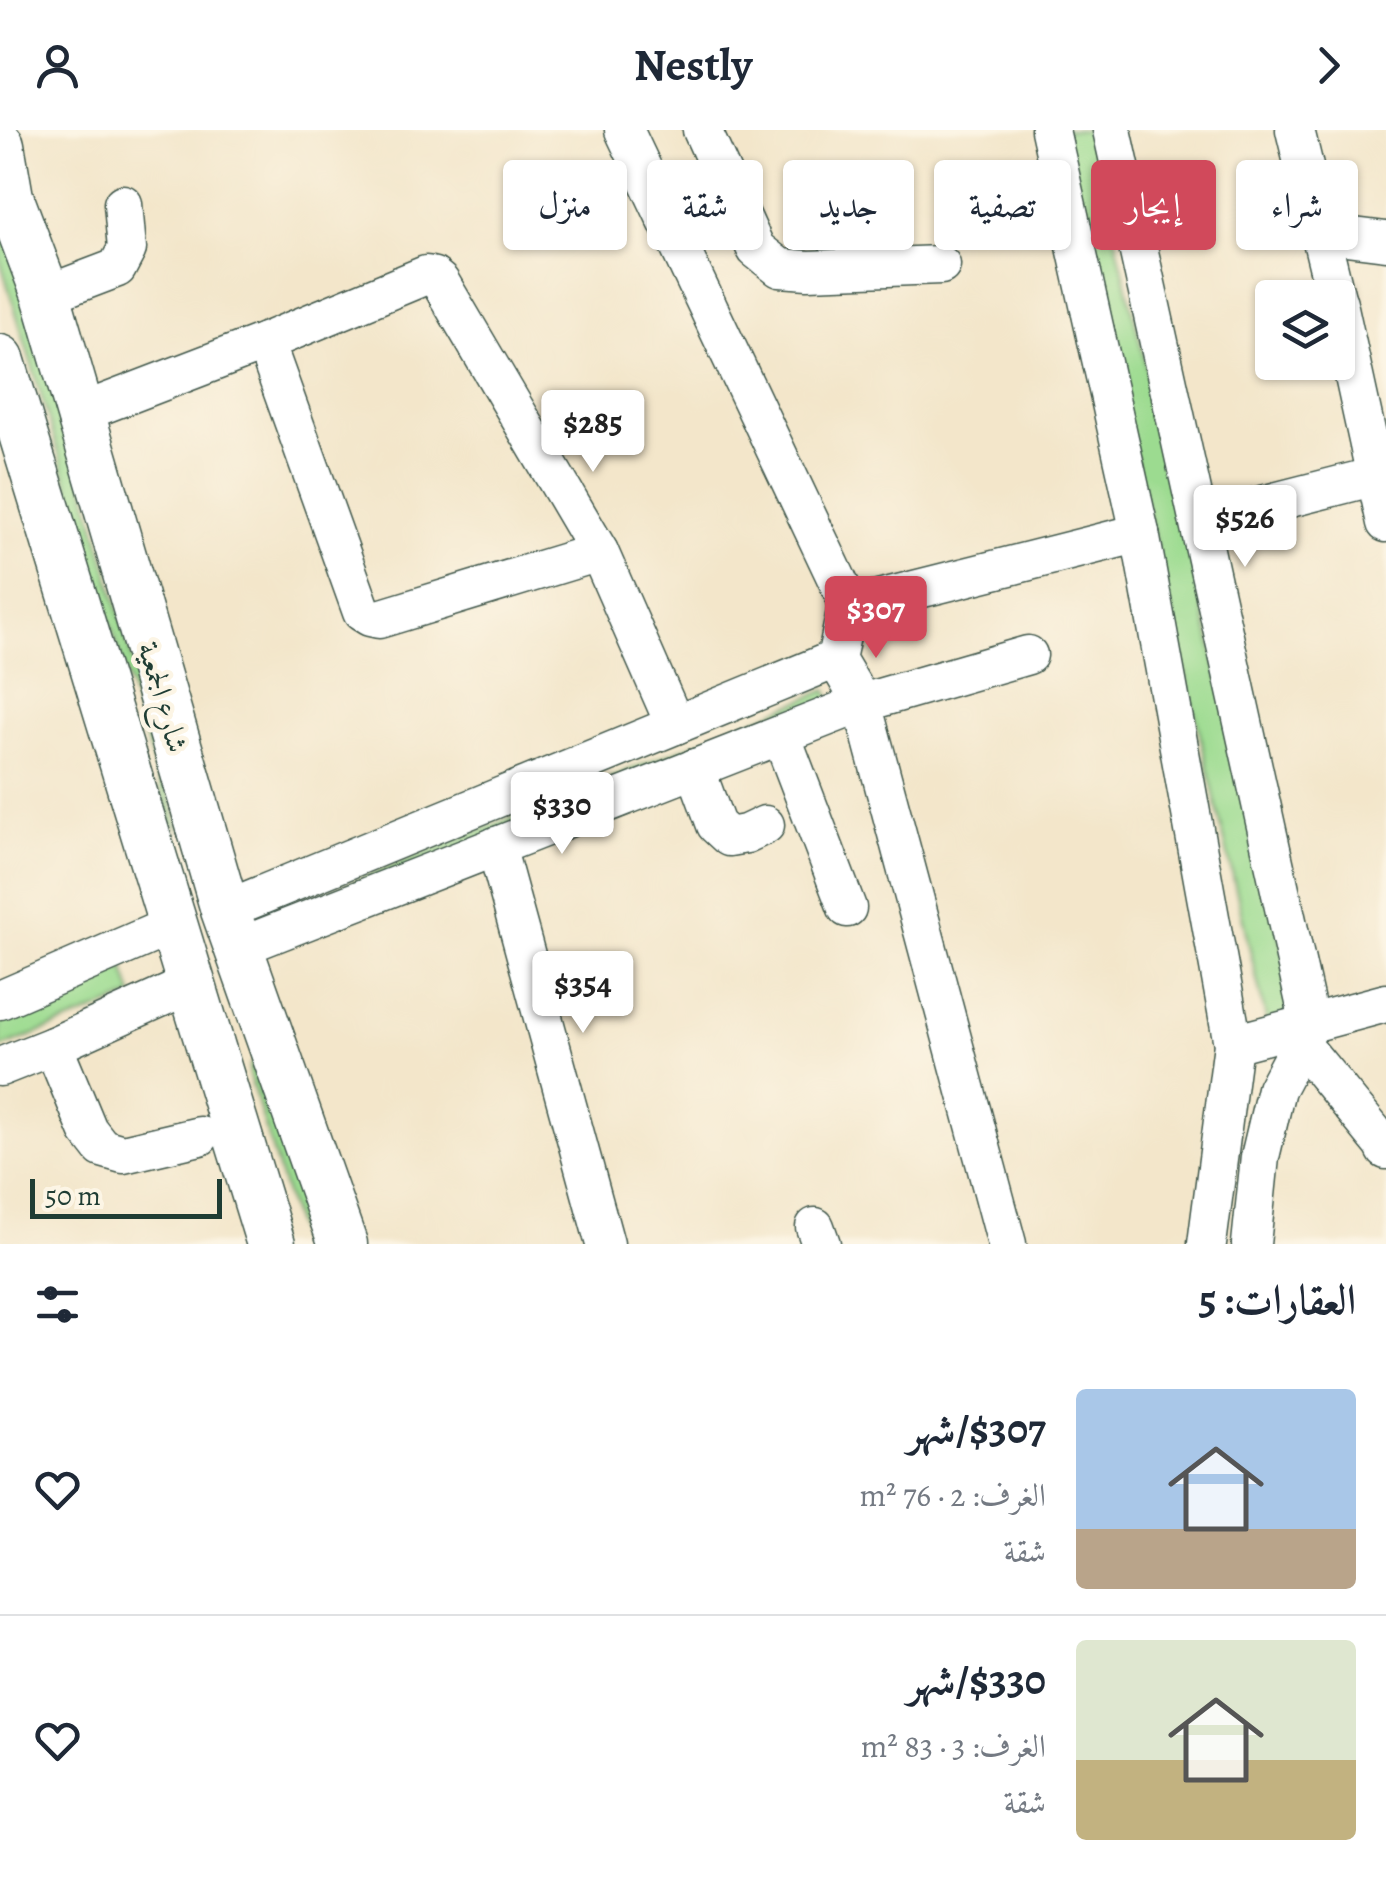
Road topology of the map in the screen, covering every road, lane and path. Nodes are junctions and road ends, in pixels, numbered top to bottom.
1 (24, 130) edge
2 (624, 130) edge
3 (702, 130) edge
4 (1050, 130) edge
5 (1112, 130) edge
6 (1294, 130) edge
7 (0, 145) edge
8 (1302, 160) edge
9 (9, 197) junction
10 (123, 204) dead end
11 (1358, 237) edge
12 (1386, 240) edge
13 (1326, 250) edge
14 (941, 265) dead end
15 (1333, 280) edge
16 (46, 295) junction
17 (265, 342) junction
18 (0, 359) edge
19 (1355, 380) edge
20 (80, 413) junction
21 (1376, 476) junction
22 (1200, 521) junction
23 (1386, 523) edge
24 (1140, 532) junction
25 (599, 552) junction
26 (848, 607) junction
27 (1028, 655) dead end
28 (836, 659) junction
29 (862, 703) junction
30 (674, 724) junction
31 (781, 734) junction
32 (695, 768) junction
33 (765, 825) dead end
34 (496, 846) junction
35 (847, 908) dead end
36 (173, 925) junction
37 (231, 929) junction
38 (192, 984) junction
39 (0, 1000) edge
40 (1386, 1003) edge
41 (258, 1005) junction
42 (205, 1029) junction
43 (1305, 1034) junction
44 (1234, 1044) junction
45 (52, 1046) junction
46 (274, 1050) junction
47 (0, 1067) edge
48 (219, 1074) junction
49 (200, 1136) dead end
50 (1386, 1150) edge
51 (270, 1244) edge
52 (343, 1244) edge
53 (605, 1244) edge
54 (1008, 1244) edge
55 (1207, 1244) edge
56 (1251, 1244) edge

1 - 9 main road
2 - 26 street
3 - 14 street
4 - 24 street
5 - 22 street
6 - 8 street
7 - 9 main road, شارع الجمعية
9 - 16 main road, شارع الجمعية
10 - 16 street
11 - 12 street
13 - 15 street
16 - 20 main road, شارع الجمعية
17 - 20 street
17 - 25 street
17 - 25 street
18 - 36 main road, شارع الجمعية
19 - 21 street
20 - 37 main road, شارع الجمعية
21 - 22 street
21 - 23 street
22 - 43 street
24 - 26 street
24 - 44 street
25 - 30 street
26 - 28 street
27 - 29 street
28 - 29 street
28 - 30 street
29 - 31 street
29 - 54 street
30 - 37 street
31 - 32 street
31 - 35 street
32 - 33 street
32 - 34 street
34 - 37 street
34 - 53 street
36 - 38 main road, شارع الجمعية
36 - 39 street
37 - 41 main road, شارع الجمعية
38 - 42 main road, شارع الجمعية
38 - 45 street
40 - 43 street
41 - 42 main road
41 - 46 main road, شارع الجمعية
42 - 48 main road, شارع الجمعية
43 - 44 street
43 - 50 street
43 - 56 street
44 - 55 street
45 - 47 street
45 - 49 street
46 - 48 main road
46 - 52 main road, شارع الجمعية
48 - 51 main road, شارع الجمعية

